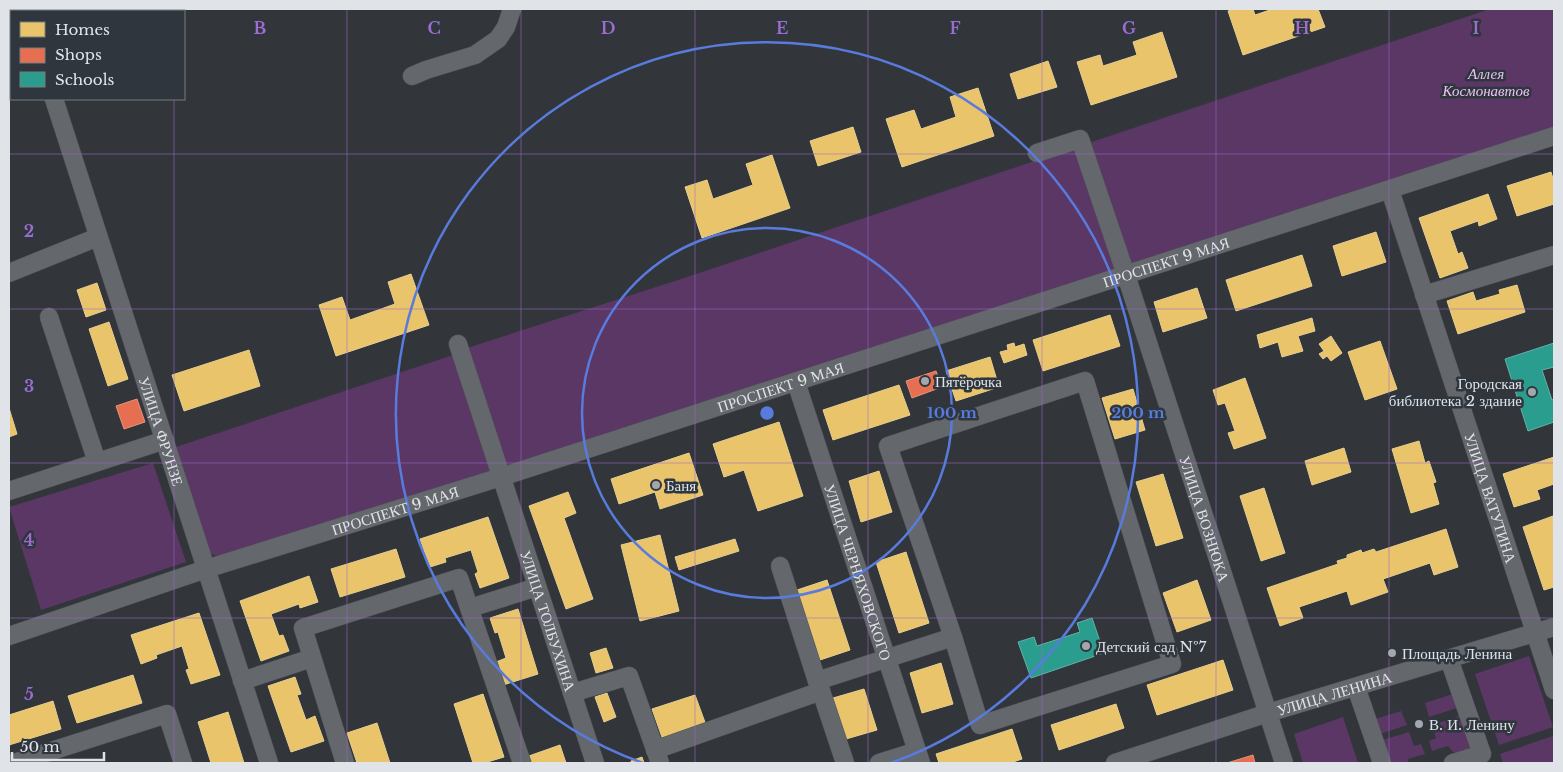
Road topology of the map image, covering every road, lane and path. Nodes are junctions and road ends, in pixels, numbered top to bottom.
1 (512, 9) edge
2 (412, 76) dead end
3 (54, 100) edge
4 (1554, 136) edge
5 (1037, 153) dead end
6 (1390, 190) junction
7 (98, 237) junction
8 (1554, 255) edge
9 (9, 273) edge
10 (1126, 275) junction
11 (1424, 296) junction
12 (49, 317) dead end
13 (458, 344) dead end
14 (796, 382) junction
15 (164, 440) junction
16 (96, 462) junction
17 (501, 477) junction
18 (9, 491) edge
19 (780, 566) dead end
20 (206, 570) junction
21 (537, 587) junction
22 (470, 608) junction
23 (1554, 627) edge
24 (1536, 633) junction
25 (9, 636) edge
26 (953, 637) junction
27 (312, 658) junction
28 (887, 659) junction
29 (1450, 659) junction
30 (242, 681) junction
31 (819, 686) junction
32 (1356, 687) junction
33 (1554, 690) edge
34 (572, 692) junction
35 (1268, 713) junction
36 (657, 757) edge
37 (919, 757) edge
38 (14, 763) edge
39 (183, 763) edge
40 (270, 763) edge
41 (345, 763) edge
42 (522, 763) edge
43 (595, 763) edge
44 (845, 763) edge
45 (879, 763) edge
46 (1115, 763) edge
47 (1284, 763) edge
48 (1382, 763) edge
49 (1453, 763) edge

1 - 2 street
3 - 7 street, УЛИЦА ФРУНЗЕ
4 - 6 street, ПРОСПЕКТ 9 МАЯ
5 - 10 street, УЛИЦА ВОЗНЮКА
6 - 10 street, ПРОСПЕКТ 9 МАЯ
6 - 11 street, УЛИЦА ВАТУТИНА
7 - 9 street
7 - 15 street, УЛИЦА ФРУНЗЕ
8 - 11 street
10 - 14 street, ПРОСПЕКТ 9 МАЯ
10 - 35 street, УЛИЦА ВОЗНЮКА
11 - 24 street, УЛИЦА ВАТУТИНА
12 - 16 street
13 - 17 street, УЛИЦА ТОЛБУХИНА
14 - 17 street, ПРОСПЕКТ 9 МАЯ
14 - 28 street, УЛИЦА ЧЕРНЯХОВСКОГО
15 - 16 street
15 - 20 street, УЛИЦА ФРУНЗЕ
16 - 18 street
17 - 20 street, ПРОСПЕКТ 9 МАЯ
17 - 21 street, УЛИЦА ТОЛБУХИНА
19 - 31 street
20 - 25 street, ПРОСПЕКТ 9 МАЯ
20 - 30 street, УЛИЦА ФРУНЗЕ
21 - 22 street
21 - 34 street, УЛИЦА ТОЛБУХИНА
22 - 27 street
22 - 42 street
23 - 24 street, УЛИЦА ЛЕНИНА
24 - 29 street, УЛИЦА ЛЕНИНА
24 - 33 street, УЛИЦА ВАТУТИНА
26 - 26 street
26 - 28 street
27 - 30 street
27 - 41 street
28 - 31 street
28 - 37 street, УЛИЦА ЧЕРНЯХОВСКОГО
29 - 32 street, УЛИЦА ЛЕНИНА
29 - 49 street
30 - 40 street, УЛИЦА ФРУНЗЕ
31 - 36 street
31 - 44 street
32 - 35 street, УЛИЦА ЛЕНИНА
32 - 48 street
34 - 36 street
34 - 43 street, УЛИЦА ТОЛБУХИНА
35 - 46 street, УЛИЦА ЛЕНИНА
35 - 47 street, УЛИЦА ВОЗНЮКА
37 - 45 street
38 - 39 street

